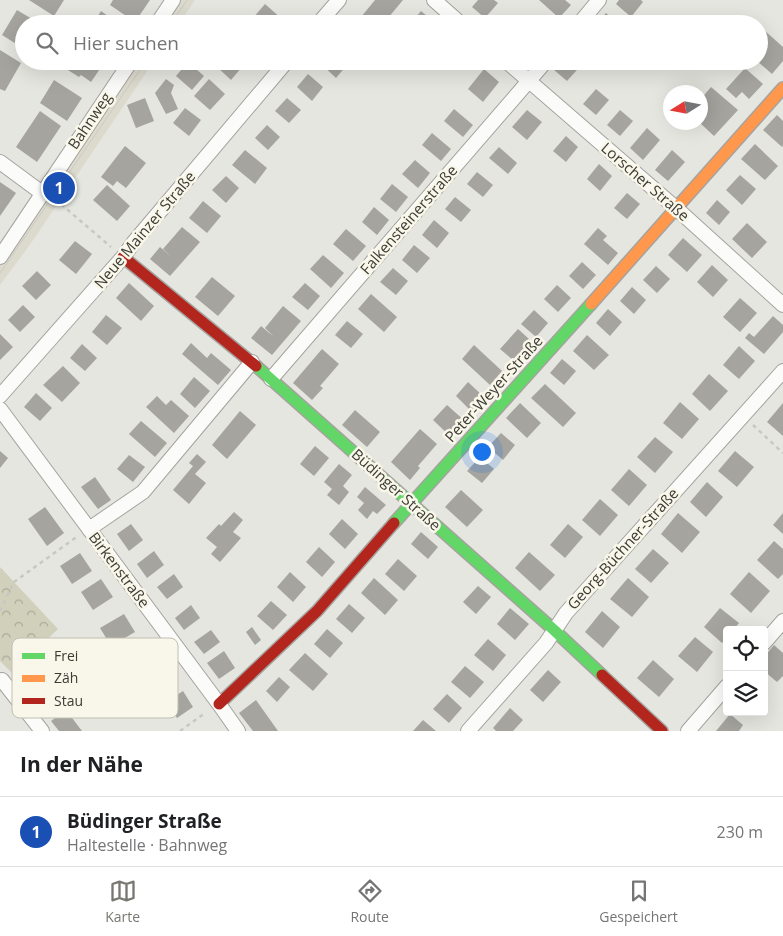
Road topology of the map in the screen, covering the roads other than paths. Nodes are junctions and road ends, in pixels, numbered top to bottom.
1 (173, 0) edge
2 (338, 0) edge
3 (434, 0) edge
4 (599, 0) edge
5 (163, 15) edge
6 (326, 15) edge
7 (452, 15) edge
8 (586, 15) edge
9 (125, 70) edge
10 (279, 70) edge
11 (516, 70) edge
12 (538, 70) edge
13 (529, 81) junction
14 (783, 88) edge
15 (0, 162) edge
16 (42, 193) junction
17 (677, 209) junction
18 (118, 253) junction
19 (0, 257) edge
20 (783, 305) edge
21 (252, 362) junction
22 (783, 371) edge
23 (271, 379) junction
24 (0, 396) edge
25 (0, 410) edge
26 (411, 503) junction
27 (89, 529) junction
28 (783, 621) edge
29 (554, 630) junction
30 (170, 638) edge
31 (768, 638) edge
32 (178, 649) edge
33 (2, 680) dead end
34 (723, 691) edge
35 (12, 693) edge
36 (219, 704) junction
37 (32, 718) edge
38 (42, 731) edge
39 (238, 731) edge
40 (468, 731) edge
41 (662, 731) edge
42 (688, 731) edge

1 - 5 street
2 - 6 street
3 - 7 street
4 - 8 street
9 - 16 street, Bahnweg
10 - 18 street, Neue Mainzer Straße
11 - 13 street, Lorscher Straße
12 - 13 street, Falkensteinerstraße
13 - 17 street, Lorscher Straße
13 - 23 street, Falkensteinerstraße
14 - 17 street, Peter-Weyer-Straße
15 - 16 street
16 - 19 street, Bahnweg
17 - 20 street, Lorscher Straße
17 - 26 street, Peter-Weyer-Straße
18 - 21 street, Büdinger Straße
18 - 24 street, Neue Mainzer Straße
21 - 23 street, Büdinger Straße
21 - 27 street
22 - 29 street, Georg-Büchner-Straße
23 - 26 street, Büdinger Straße
25 - 27 street, Birkenstraße
26 - 29 street, Büdinger Straße
26 - 36 street, Peter-Weyer-Straße
27 - 30 street, Birkenstraße
28 - 31 street
29 - 40 street, Georg-Büchner-Straße
29 - 41 street, Büdinger Straße
32 - 36 street, Birkenstraße
33 - 35 street
34 - 42 street
36 - 39 street, Birkenstraße
37 - 38 street

